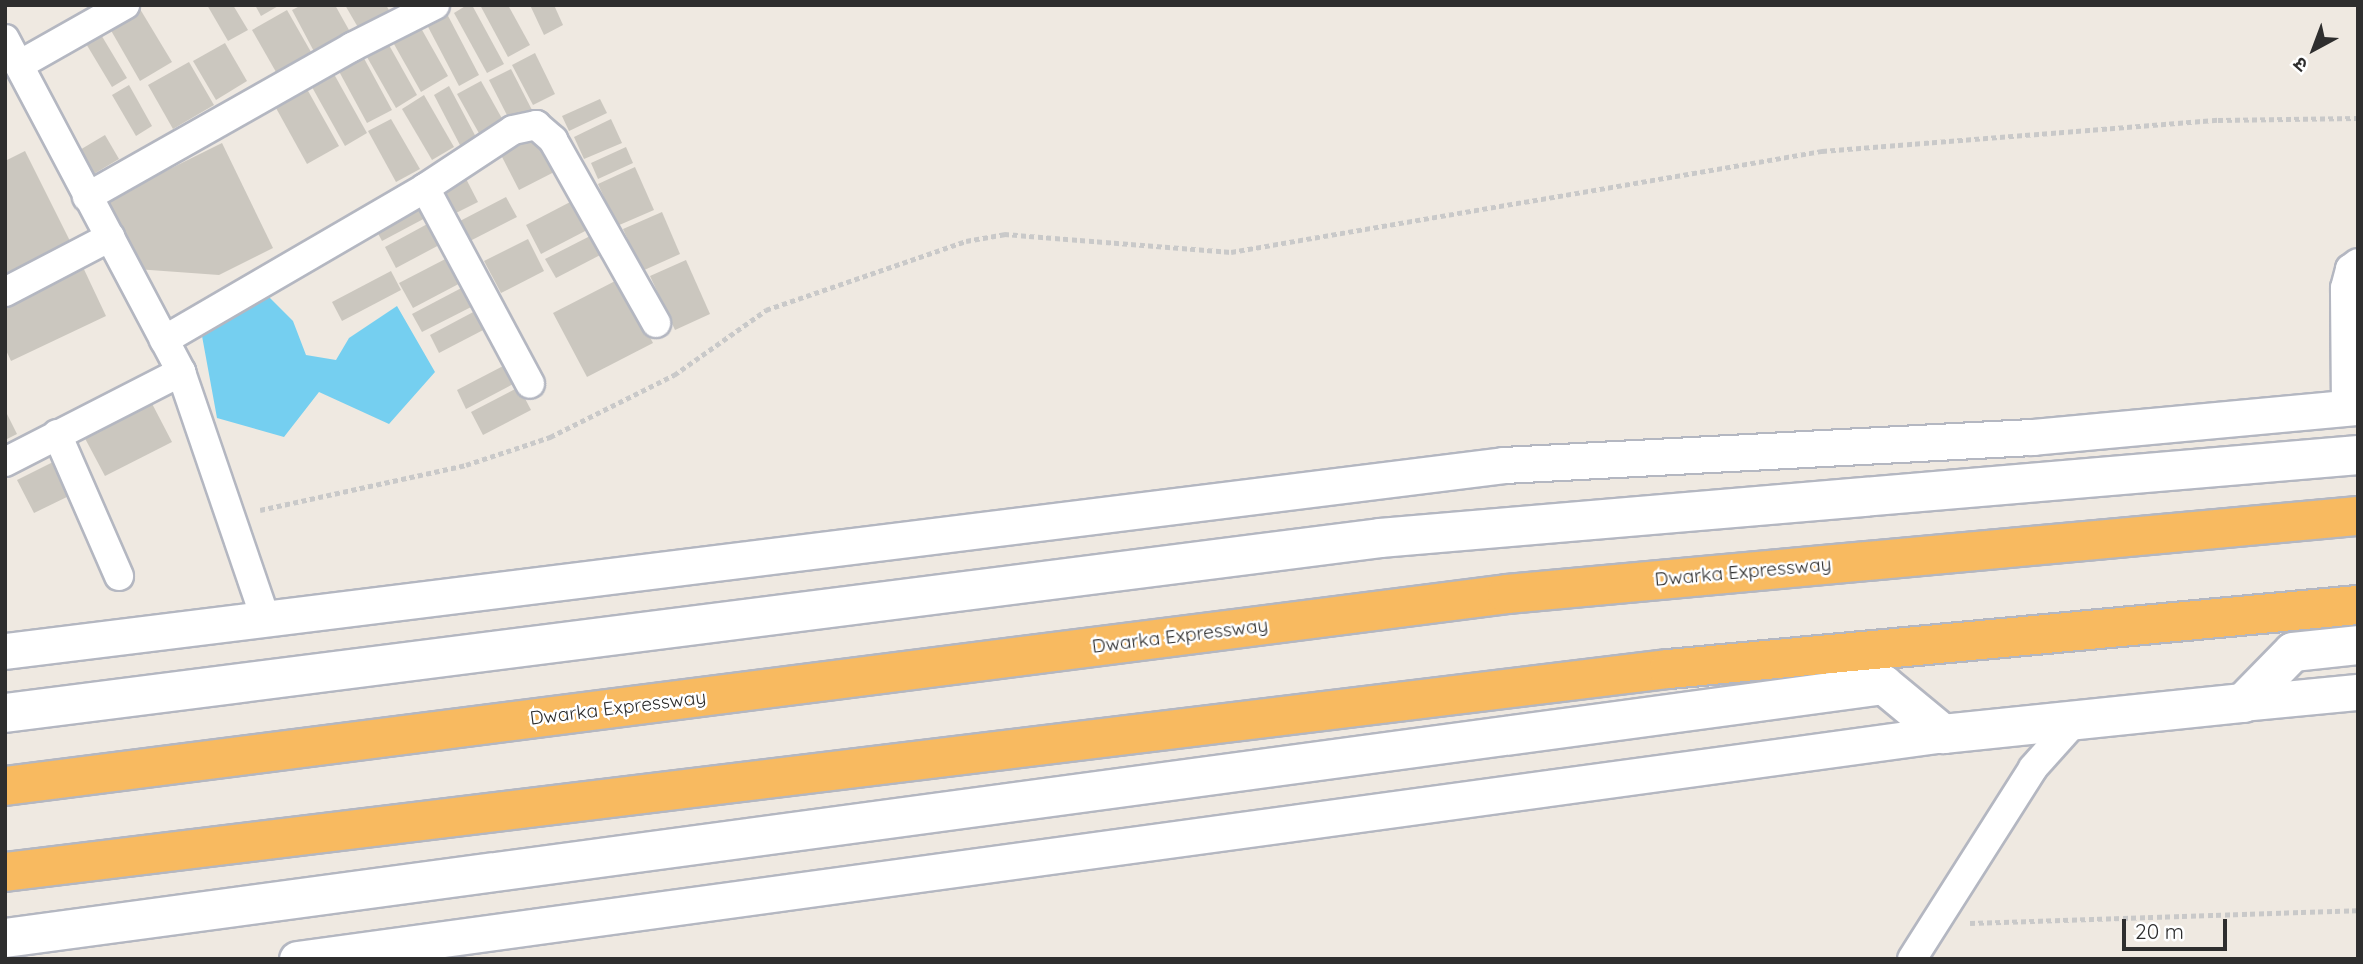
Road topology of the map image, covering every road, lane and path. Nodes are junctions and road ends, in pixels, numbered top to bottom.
1 (125, 5) edge
2 (435, 5) edge
3 (5, 38) edge
4 (19, 65) junction
5 (2358, 118) edge
6 (425, 188) junction
7 (88, 197) junction
8 (110, 237) junction
9 (2358, 262) edge
10 (5, 292) edge
11 (656, 323) dead end
12 (164, 340) junction
13 (181, 372) junction
14 (530, 384) dead end
15 (2352, 407) edge
16 (57, 434) junction
17 (2358, 455) edge
18 (5, 462) edge
19 (232, 516) junction
20 (2358, 516) edge
21 (119, 576) dead end
22 (2358, 605) edge
23 (266, 620) junction
24 (2358, 645) edge
25 (5, 651) edge
26 (2358, 692) edge
27 (2243, 703) junction
28 (5, 713) edge
29 (2076, 720) junction
30 (1943, 734) junction
31 (5, 786) edge
32 (5, 872) edge
33 (2358, 910) edge
34 (1930, 924) junction
35 (5, 938) edge
36 (297, 959) edge
37 (1912, 959) edge

1 - 4 street
2 - 7 street
3 - 4 street
4 - 7 street
5 - 19 path
6 - 11 street
6 - 12 street
6 - 14 street
7 - 8 street
8 - 10 street
8 - 12 street
9 - 15 street
12 - 13 street
13 - 16 street
13 - 19 street
15 - 23 street
16 - 18 street
16 - 21 street
17 - 28 main road
19 - 23 street
20 - 31 highway, Dwarka Expressway
22 - 32 highway
23 - 25 street
24 - 27 main road
26 - 27 street
27 - 29 main road
29 - 30 main road
29 - 34 street
30 - 35 main road
30 - 36 street
33 - 34 path
34 - 37 street

